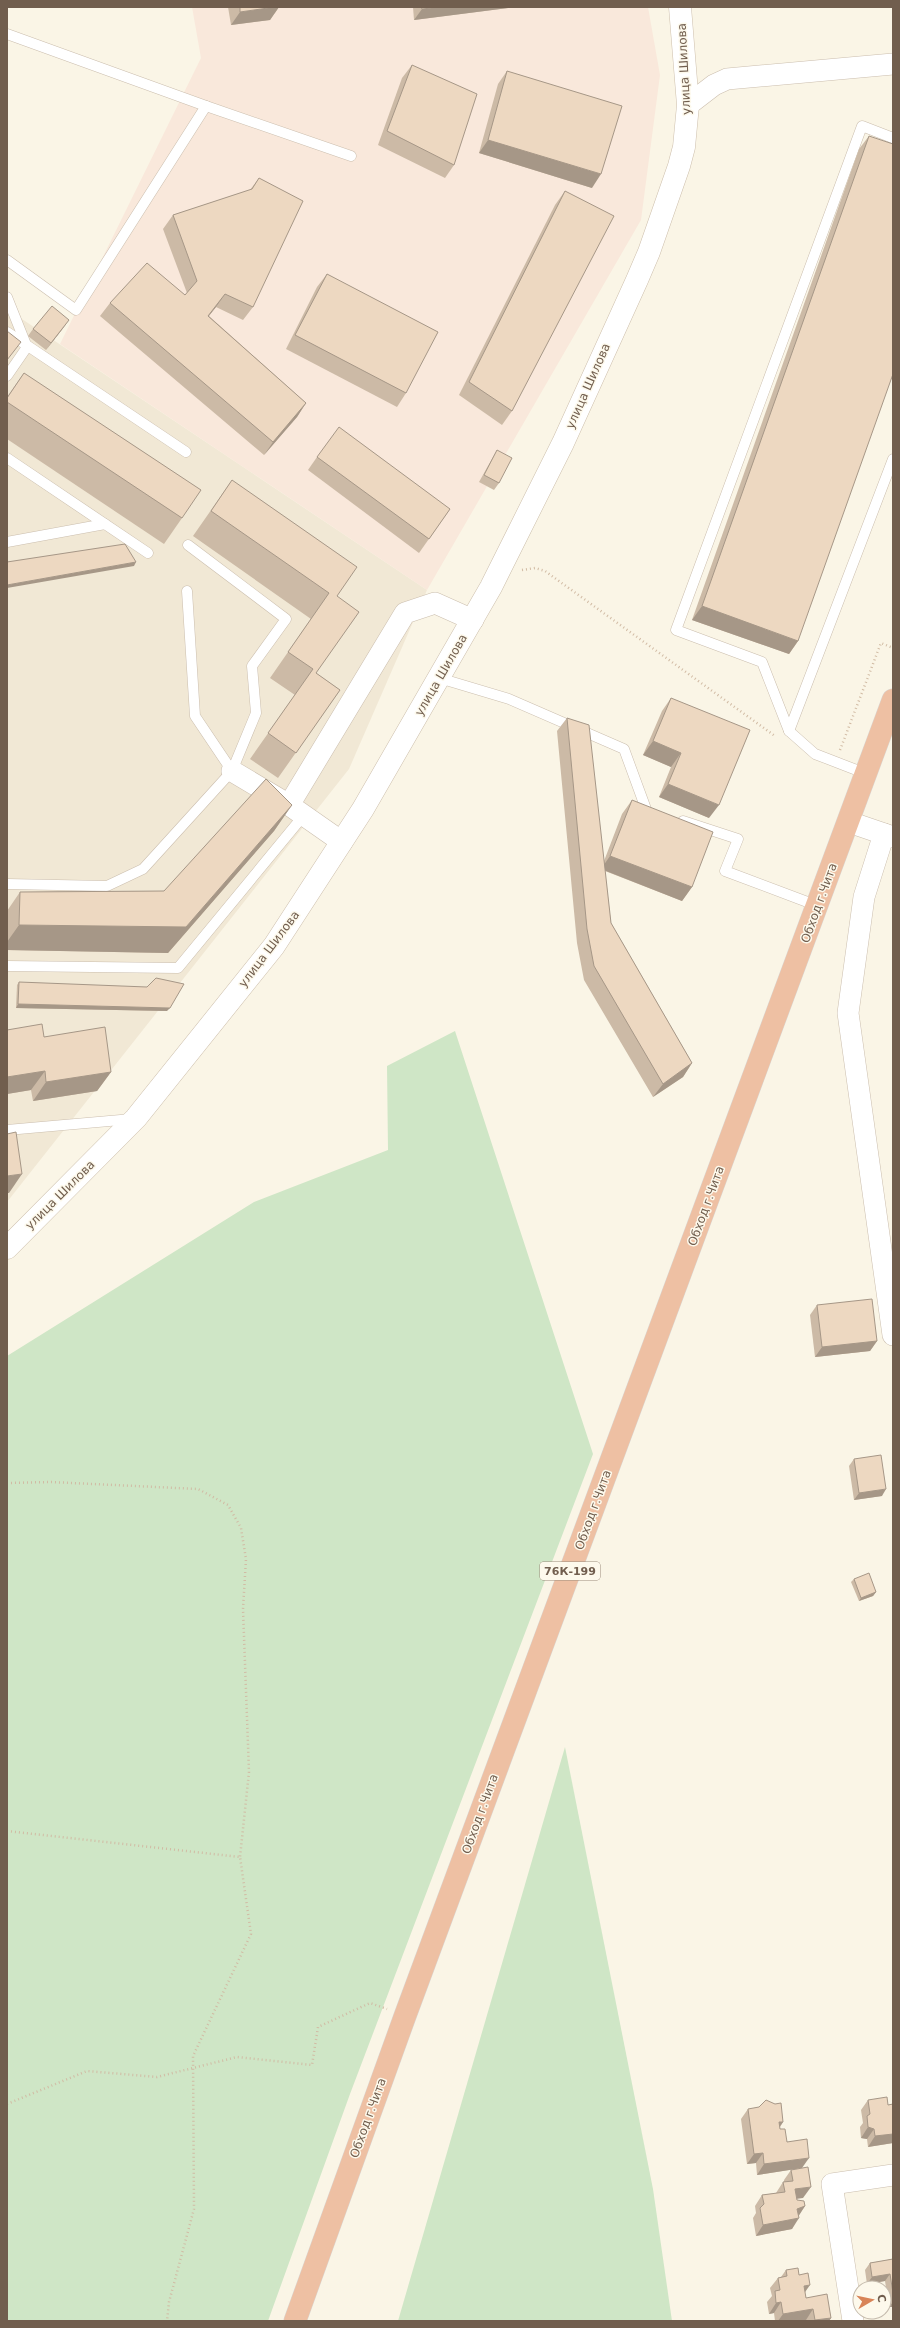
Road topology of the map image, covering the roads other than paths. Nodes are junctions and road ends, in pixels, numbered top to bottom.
1 (680, 7) edge
2 (7, 34) edge
3 (893, 64) edge
4 (688, 105) junction
5 (206, 106) junction
6 (893, 138) edge
7 (351, 156) dead end
8 (7, 260) edge
9 (7, 297) edge
10 (7, 332) edge
11 (27, 347) junction
12 (7, 376) edge
13 (186, 452) dead end
14 (7, 458) edge
15 (893, 460) edge
16 (105, 524) junction
17 (7, 542) edge
18 (188, 545) dead end
19 (148, 553) dead end
20 (187, 591) dead end
21 (472, 620) junction
22 (439, 678) junction
23 (893, 700) edge
24 (789, 731) junction
25 (232, 772) junction
26 (867, 774) junction
27 (646, 809) edge
28 (296, 810) junction
29 (679, 820) edge
30 (849, 822) junction
31 (889, 836) edge
32 (342, 842) junction
33 (7, 884) edge
34 (818, 906) junction
35 (7, 966) edge
36 (136, 1118) junction
37 (7, 1130) edge
38 (7, 1248) edge
39 (893, 1335) edge
40 (893, 2175) edge
41 (295, 2321) edge
42 (853, 2321) edge

1 - 4 main road, улица Шилова
2 - 5 lane
3 - 4 street
4 - 21 main road, улица Шилова
5 - 7 lane
5 - 8 lane
6 - 24 lane
9 - 11 lane
10 - 11 lane
11 - 12 lane
11 - 13 lane
14 - 16 lane
15 - 24 lane
16 - 17 lane
16 - 19 lane
18 - 25 lane
20 - 25 lane
21 - 22 main road, улица Шилова
21 - 28 street
22 - 27 lane
22 - 32 main road, улица Шилова
23 - 26 highway, Обход г.Чита / 76К-199
24 - 26 lane
25 - 28 street
25 - 33 lane
26 - 30 highway, Обход г.Чита / 76К-199
28 - 32 street
28 - 35 lane
29 - 34 lane
30 - 31 street
30 - 34 highway, Обход г.Чита / 76К-199
31 - 39 street
32 - 36 main road, улица Шилова
34 - 41 highway, Обход г.Чита / 76К-199
36 - 37 lane
36 - 38 main road, улица Шилова
40 - 42 street

